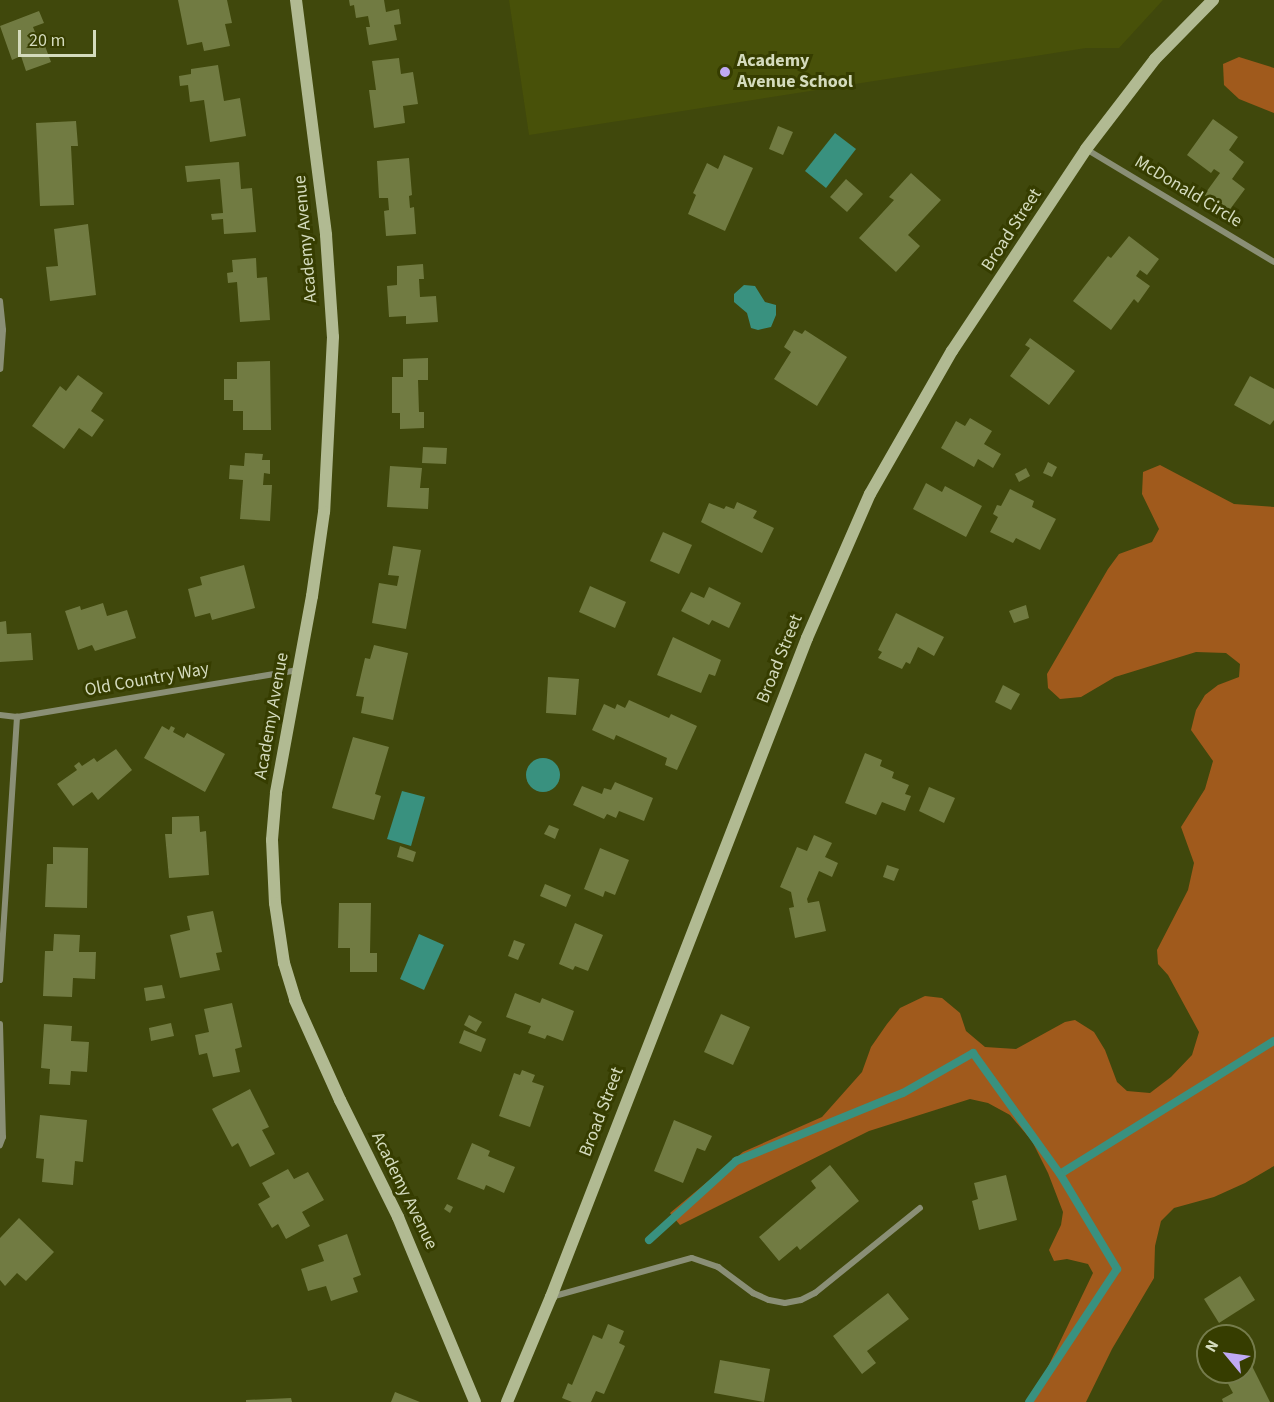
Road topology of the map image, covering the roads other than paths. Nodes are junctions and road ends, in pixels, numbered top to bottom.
1 (296, 0) edge
2 (1213, 0) edge
3 (1086, 149) junction
4 (1274, 262) edge
5 (0, 301) edge
6 (0, 369) edge
7 (298, 669) junction
8 (0, 715) edge
9 (17, 717) junction
10 (0, 980) edge
11 (0, 1024) edge
12 (0, 1145) edge
13 (920, 1208) dead end
14 (551, 1297) junction
15 (475, 1402) edge
16 (507, 1402) edge

1 - 7 main road, Academy Avenue
2 - 3 main road, Broad Street
3 - 4 street, McDonald Circle
3 - 14 main road, Broad Street
5 - 6 street
7 - 9 street, Old Country Way
7 - 15 main road, Academy Avenue
8 - 9 street, Old Country Way
9 - 10 street
11 - 12 street
13 - 14 street
14 - 16 main road, Broad Street

